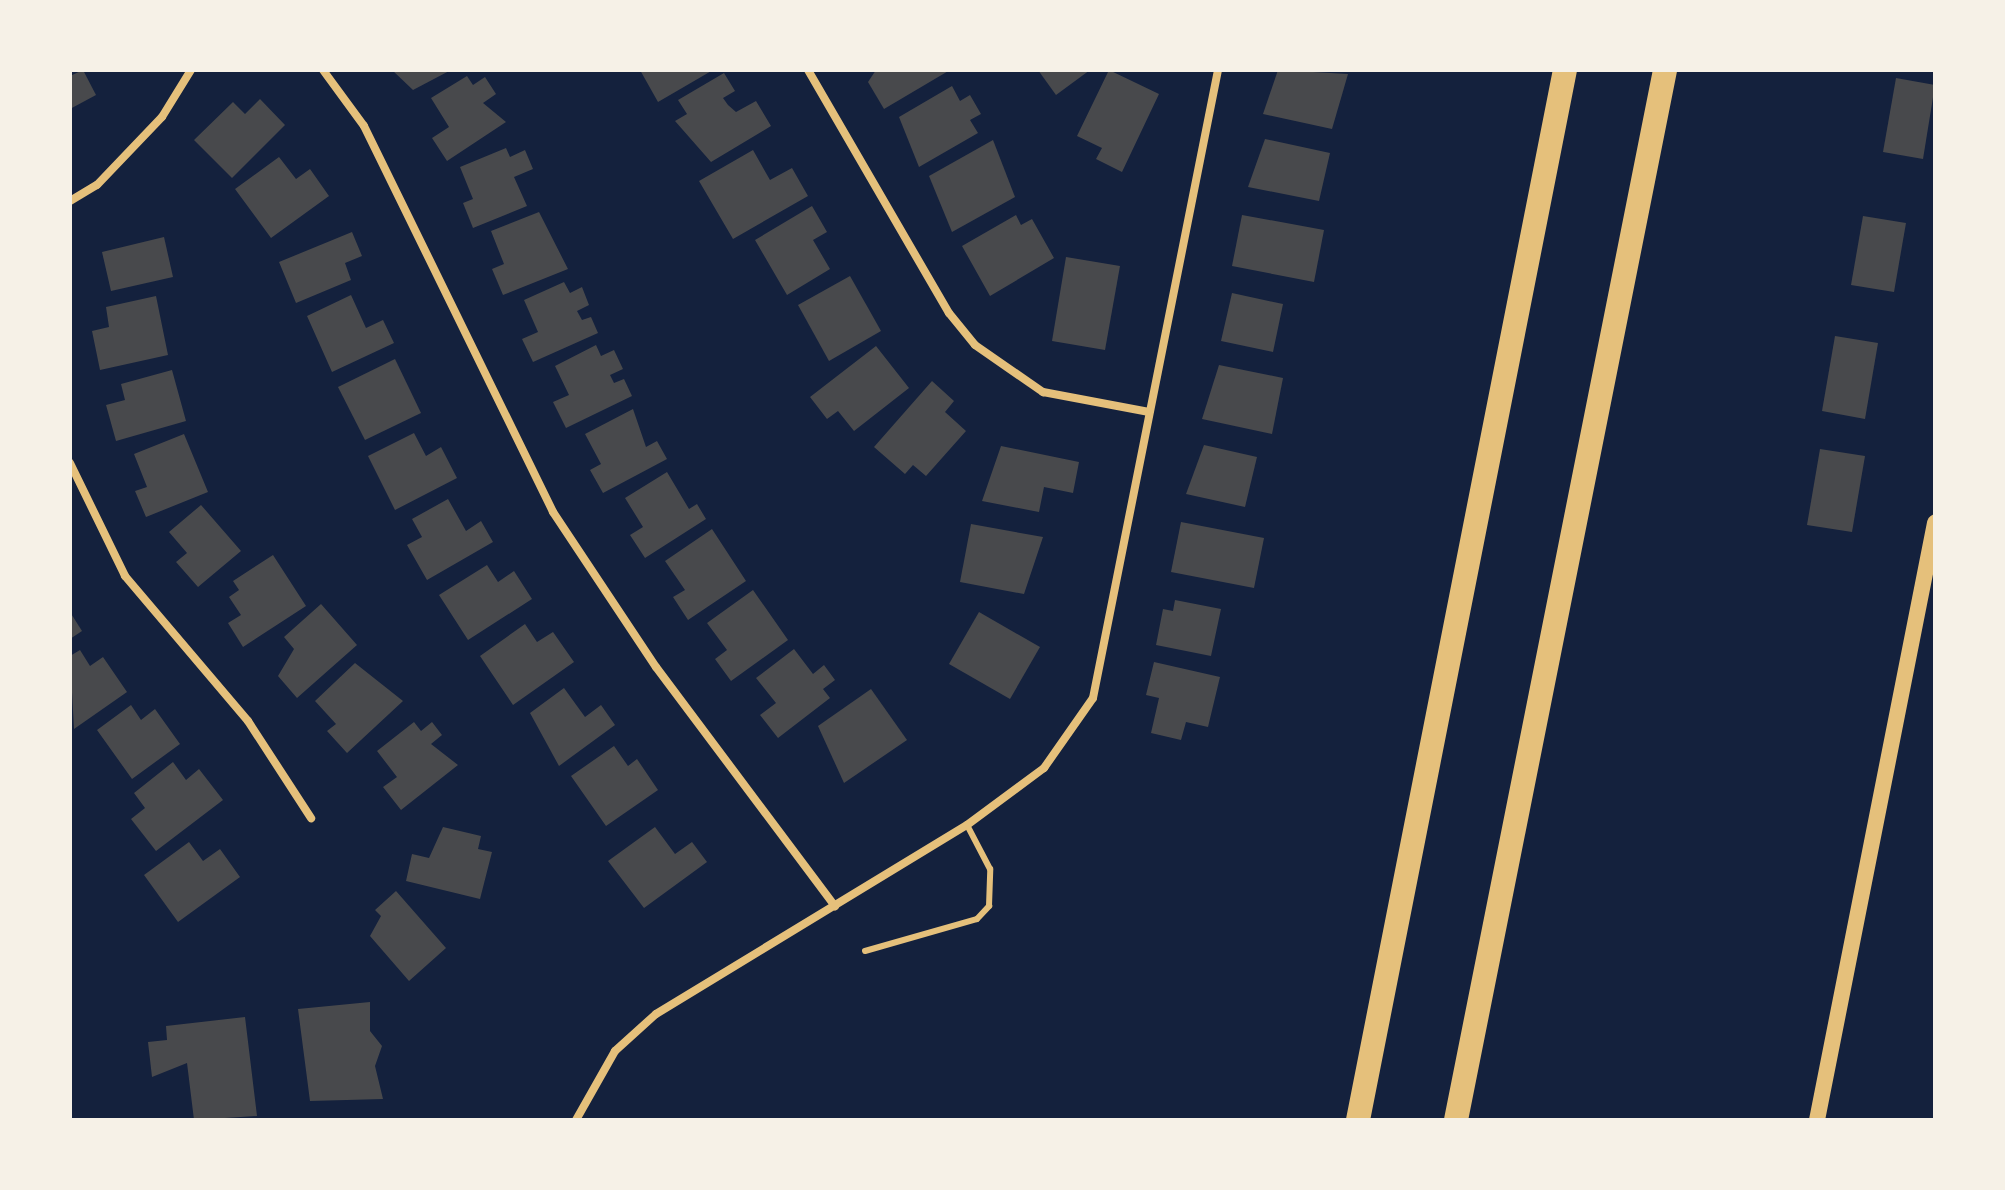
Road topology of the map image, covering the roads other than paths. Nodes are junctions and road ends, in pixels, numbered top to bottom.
1 (191, 70) edge
2 (323, 70) edge
3 (808, 70) edge
4 (1218, 70) edge
5 (1565, 70) edge
6 (1665, 70) edge
7 (70, 201) edge
8 (1149, 412) junction
9 (70, 463) edge
10 (1935, 523) edge
11 (311, 818) dead end
12 (967, 825) junction
13 (835, 906) junction
14 (865, 951) dead end
15 (583, 1105) junction
16 (576, 1120) edge
17 (586, 1120) edge
18 (1358, 1120) edge
19 (1456, 1120) edge
20 (1817, 1120) edge

1 - 7 street
2 - 13 street
3 - 8 street
4 - 8 street
5 - 18 highway
6 - 19 highway
8 - 12 street
9 - 11 street
10 - 20 main road
12 - 13 street
12 - 14 lane
13 - 15 street
15 - 16 street
15 - 17 street

